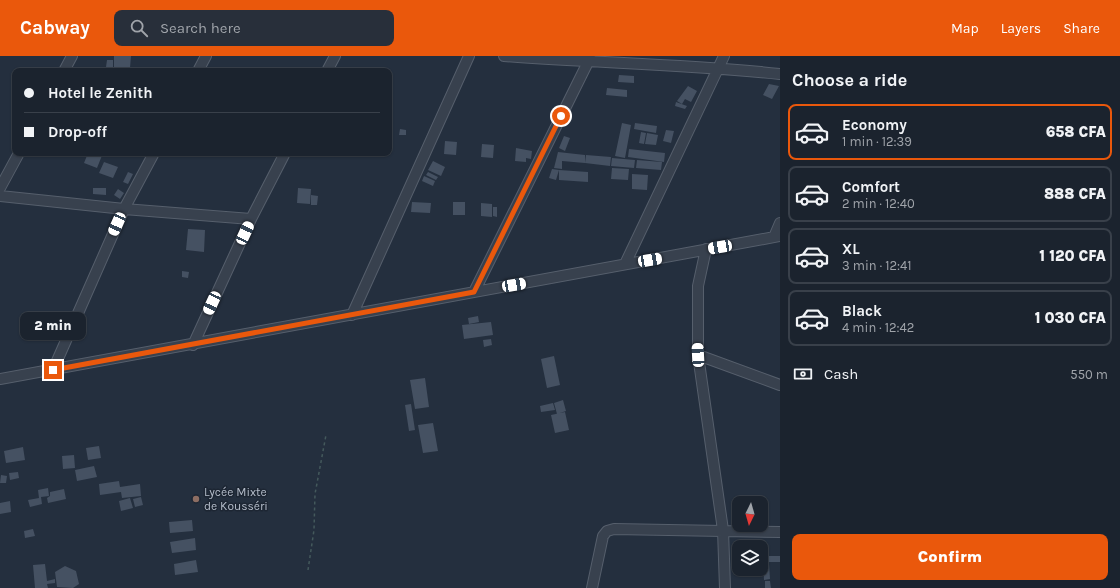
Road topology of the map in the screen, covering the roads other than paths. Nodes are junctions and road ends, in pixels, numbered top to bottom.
1 (72, 56) edge
2 (206, 56) edge
3 (335, 56) edge
4 (469, 56) edge
5 (504, 56) edge
6 (724, 56) edge
7 (589, 59) edge
8 (719, 67) junction
9 (66, 68) edge
10 (200, 68) edge
11 (329, 68) edge
12 (780, 74) edge
13 (17, 156) edge
14 (152, 156) edge
15 (283, 156) edge
16 (0, 188) edge
17 (0, 196) edge
18 (124, 209) junction
19 (251, 219) junction
20 (780, 223) edge
21 (777, 236) edge
22 (706, 249) junction
23 (625, 264) junction
24 (474, 292) junction
25 (352, 315) junction
26 (193, 345) junction
27 (698, 355) junction
28 (53, 370) junction
29 (0, 379) edge
30 (780, 385) edge
31 (723, 530) junction
32 (780, 532) edge
33 (592, 588) edge
34 (725, 588) edge

1 - 9 street
2 - 10 street
3 - 11 street
4 - 25 street
5 - 7 street
6 - 8 street
7 - 8 street
7 - 24 street
8 - 12 street
8 - 23 street
13 - 16 street
14 - 18 street
15 - 19 street
17 - 18 street
18 - 19 street
18 - 28 street
19 - 26 street
20 - 21 street
21 - 22 street
22 - 23 street
22 - 27 street
23 - 24 street
24 - 25 street
25 - 26 street
26 - 28 street
27 - 30 street
27 - 31 street
28 - 29 street
31 - 32 street
31 - 33 street
31 - 34 street

